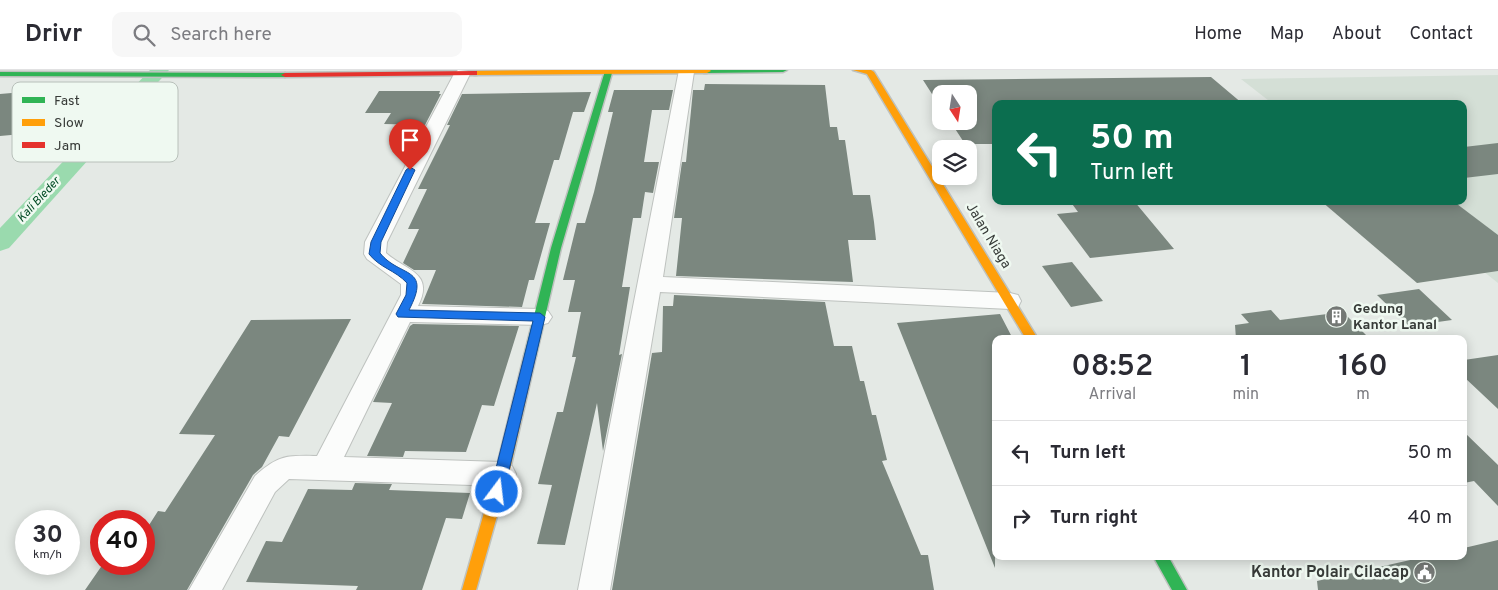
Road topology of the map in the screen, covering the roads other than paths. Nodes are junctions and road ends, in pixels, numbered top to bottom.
1 (783, 70) edge
2 (865, 71) edge
3 (608, 72) junction
4 (686, 72) junction
5 (0, 74) edge
6 (462, 74) junction
7 (650, 284) junction
8 (1010, 301) junction
9 (402, 314) junction
10 (540, 317) junction
11 (1030, 335) edge
12 (325, 468) junction
13 (502, 474) junction
14 (1162, 560) edge
15 (205, 590) edge
16 (469, 590) edge
17 (594, 590) edge
18 (1180, 590) edge

1 - 4 main road
2 - 8 main road, Jalan Niaga
3 - 4 main road
3 - 6 main road
3 - 10 main road
4 - 7 street
5 - 6 main road
6 - 9 street
7 - 8 street
7 - 17 street
8 - 11 main road, Jalan Niaga
9 - 10 street
9 - 12 street
10 - 13 main road
12 - 13 street
12 - 15 street
13 - 16 main road
14 - 18 main road

